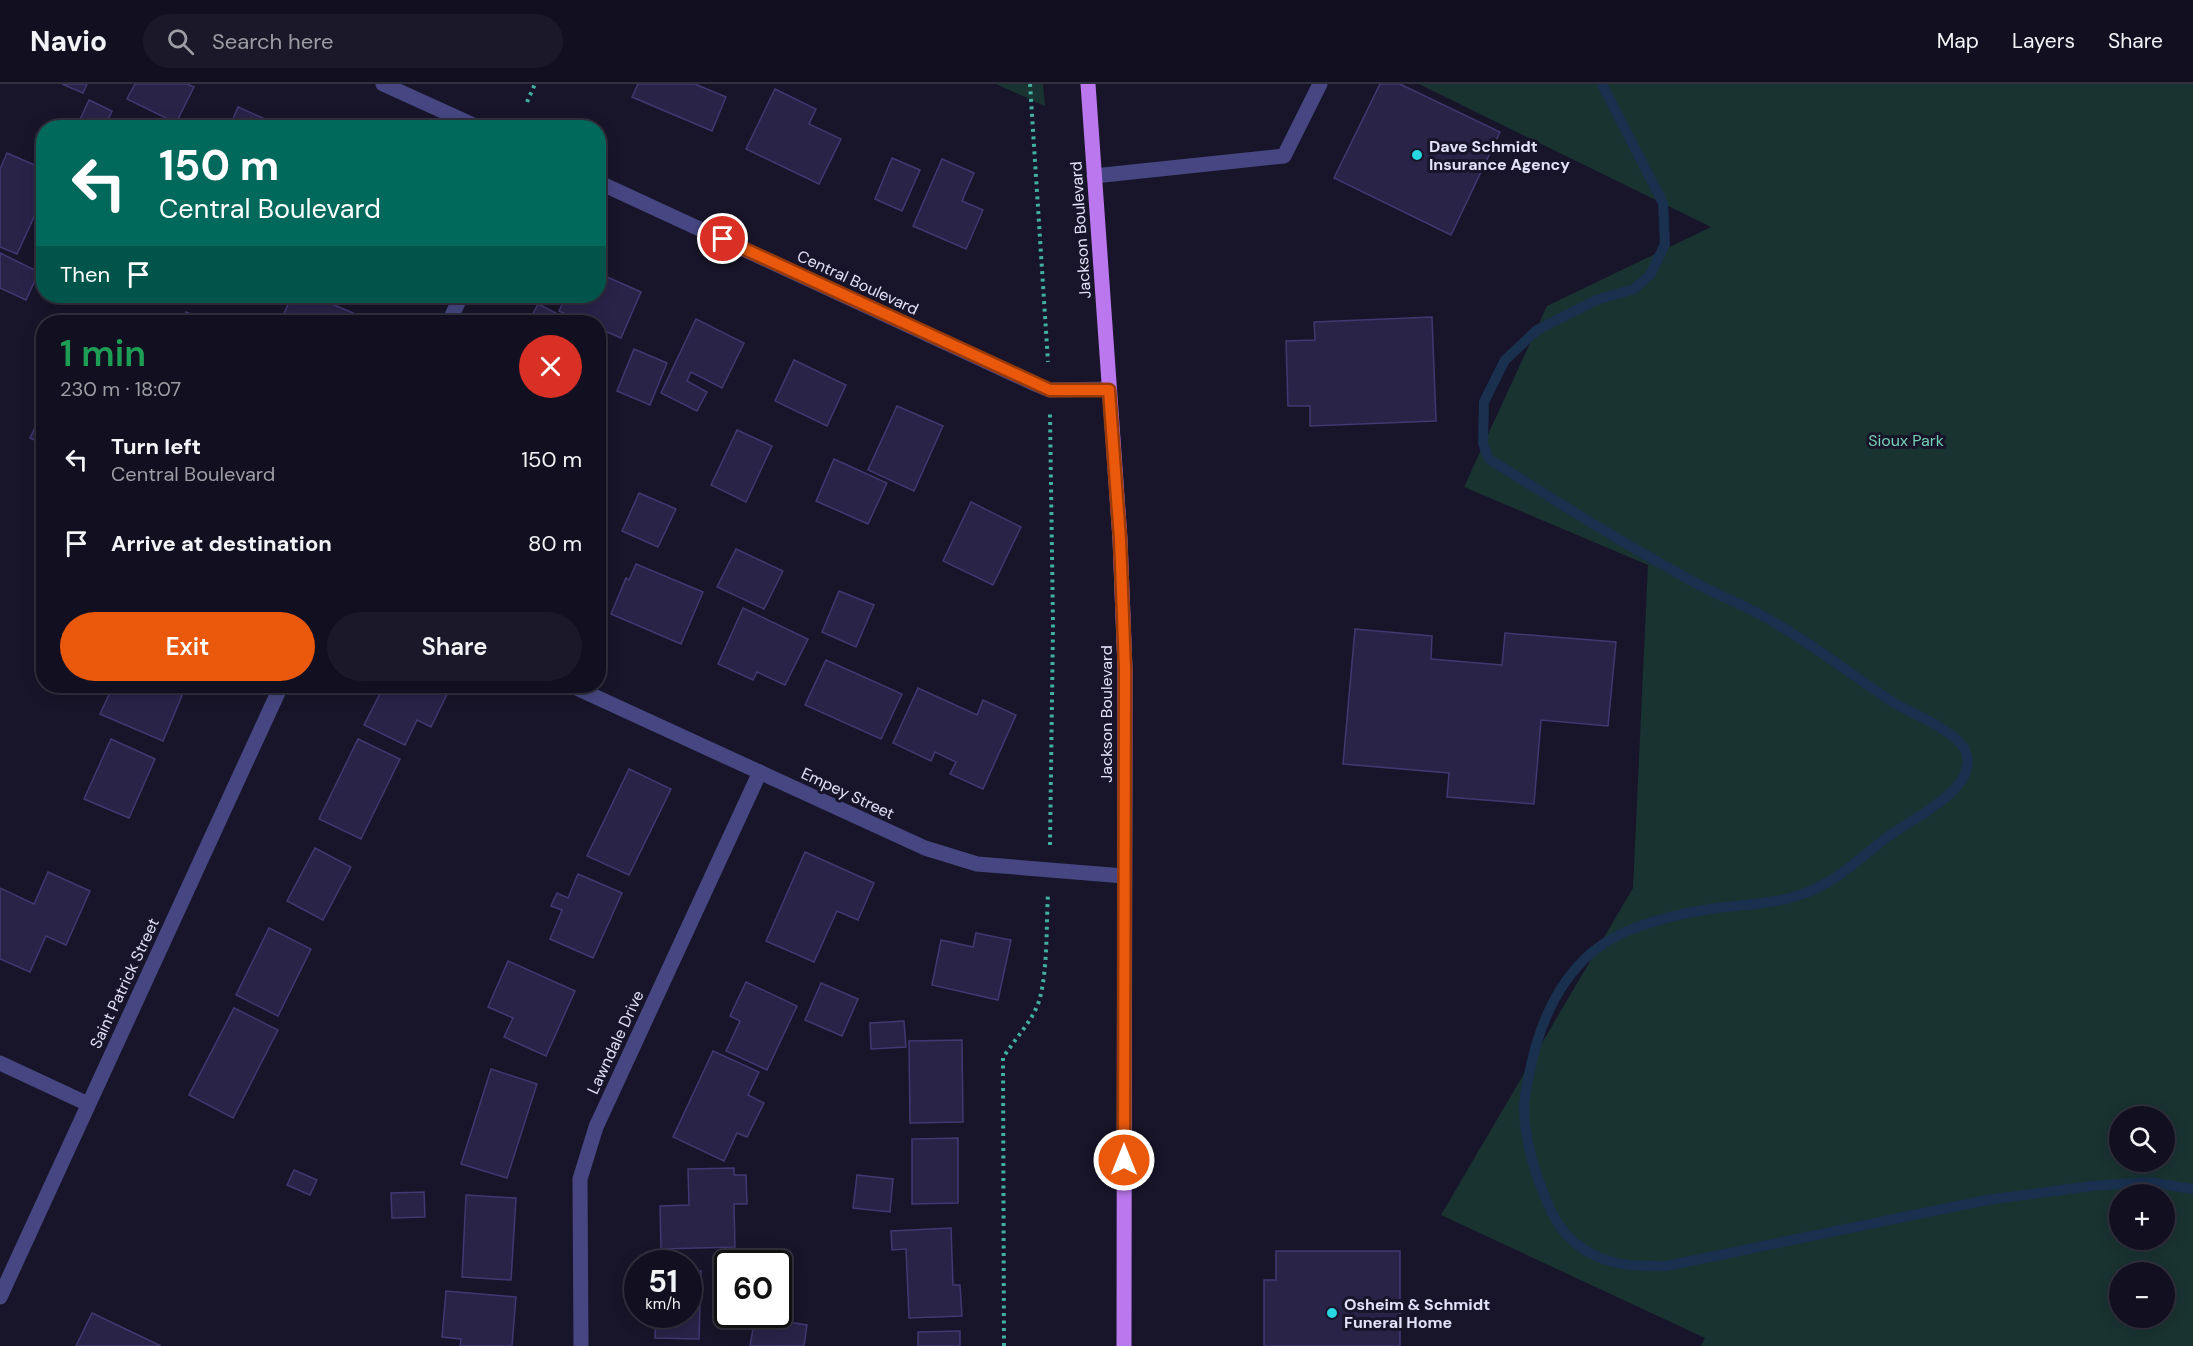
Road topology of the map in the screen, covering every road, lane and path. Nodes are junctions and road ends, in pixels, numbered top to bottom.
1 (383, 84) edge
2 (535, 84) edge
3 (1030, 84) edge
4 (1088, 84) edge
5 (1320, 84) edge
6 (526, 102) dead end
7 (462, 120) edge
8 (1094, 176) junction
9 (606, 186) edge
10 (1050, 390) junction
11 (1109, 390) junction
12 (278, 693) edge
13 (587, 693) edge
14 (760, 772) junction
15 (1049, 872) junction
16 (1124, 876) junction
17 (0, 1063) edge
18 (88, 1104) junction
19 (0, 1297) edge
20 (581, 1346) edge
21 (1004, 1346) edge
22 (1124, 1346) edge

1 - 7 street
2 - 6 path
3 - 10 path
4 - 8 main road, Jackson Boulevard
5 - 8 street
8 - 11 main road, Jackson Boulevard
9 - 10 street, Central Boulevard
10 - 11 street, Central Boulevard
10 - 15 path
11 - 16 main road, Jackson Boulevard
12 - 18 street, Saint Patrick Street
13 - 14 street, Empey Street
14 - 15 street, Empey Street
14 - 20 street, Lawndale Drive
15 - 16 street, Empey Street
15 - 21 path
16 - 22 main road, Jackson Boulevard
17 - 18 street
18 - 19 street, Saint Patrick Street

